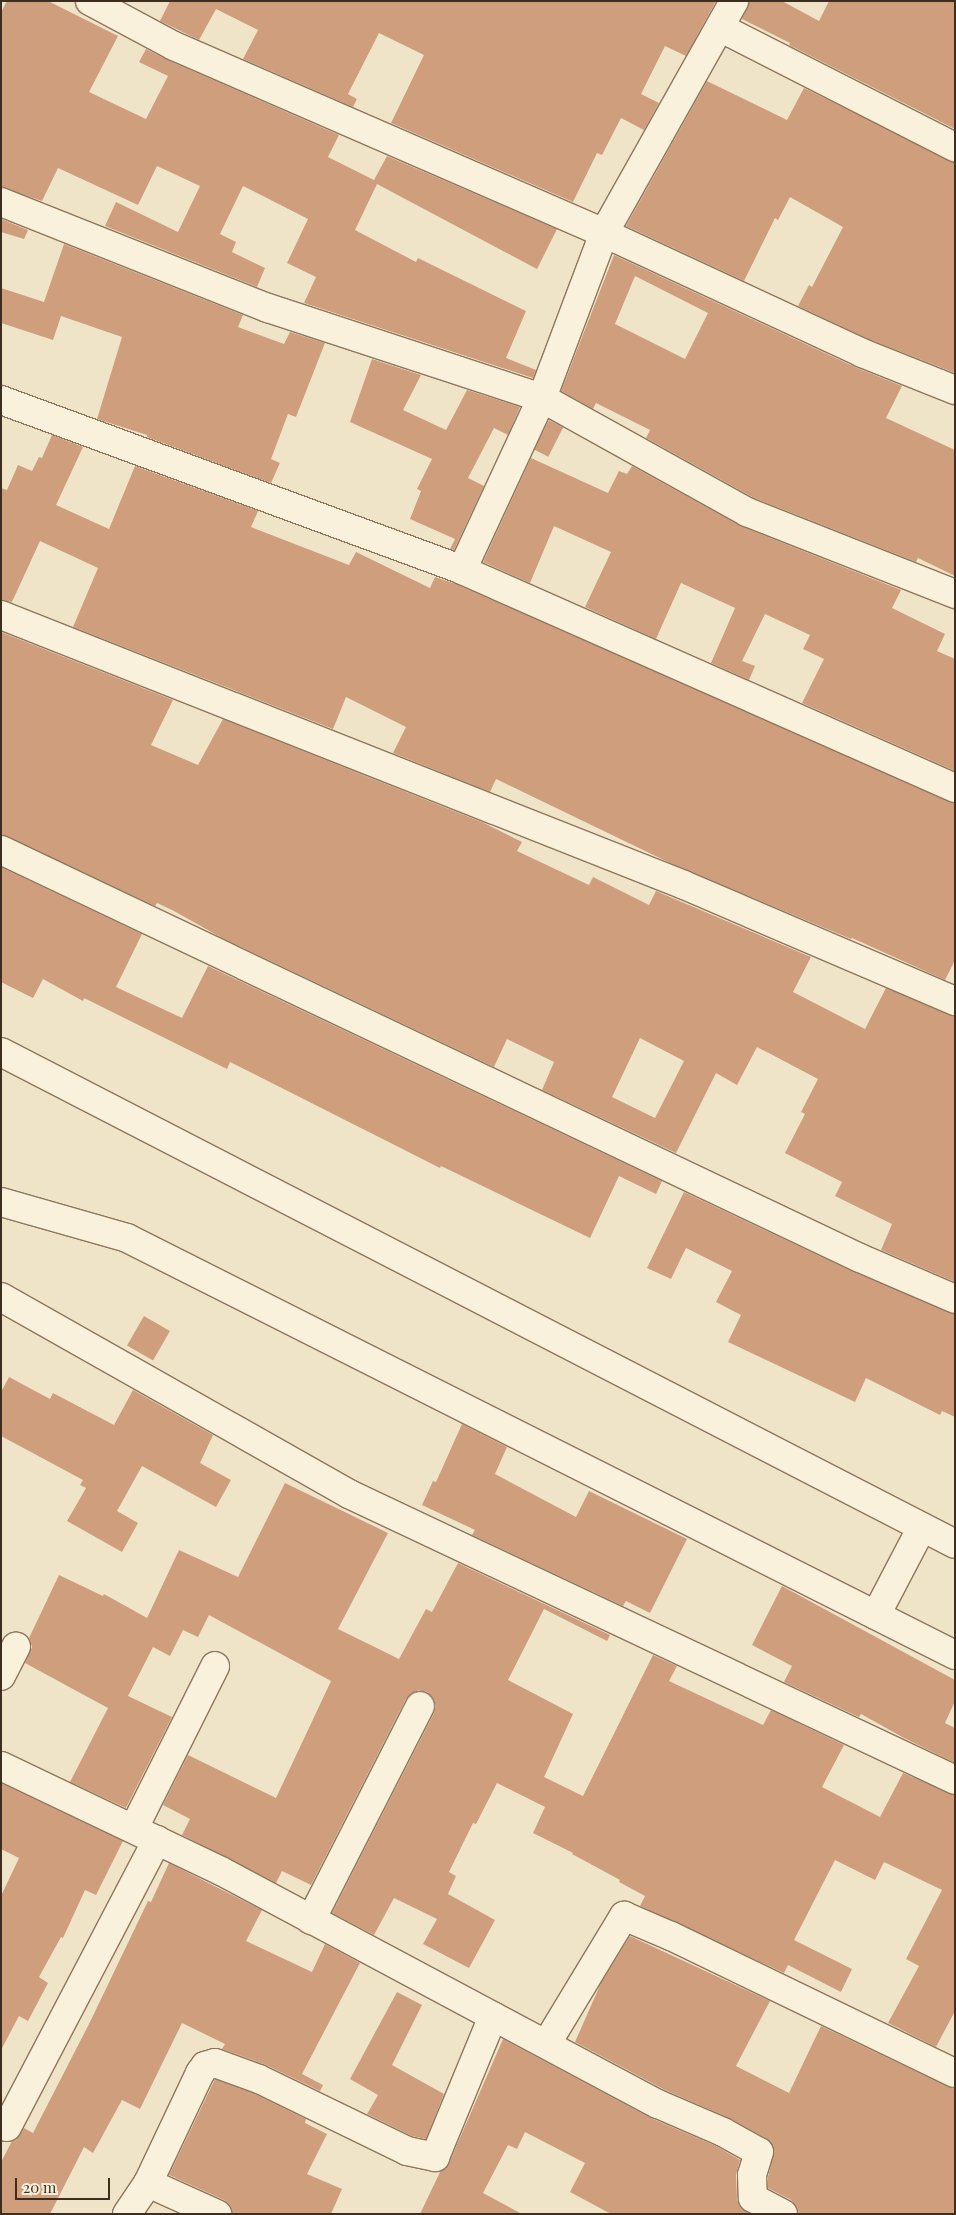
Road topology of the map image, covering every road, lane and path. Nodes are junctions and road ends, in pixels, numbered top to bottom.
1 (90, 1) edge
2 (734, 1) edge
3 (721, 28) junction
4 (955, 147) edge
5 (1, 202) edge
6 (604, 233) junction
7 (955, 390) edge
8 (542, 398) junction
9 (1, 400) edge
10 (462, 570) junction
11 (955, 594) edge
12 (1, 615) edge
13 (955, 788) edge
14 (1, 850) edge
15 (955, 1001) edge
16 (1, 1052) edge
17 (1, 1202) edge
18 (1, 1297) edge
19 (955, 1299) edge
20 (922, 1527) junction
21 (955, 1544) edge
22 (876, 1615) junction
23 (16, 1647) dead end
24 (955, 1655) edge
25 (215, 1666) dead end
26 (1, 1676) edge
27 (420, 1706) dead end
28 (1, 1766) edge
29 (955, 1780) edge
30 (146, 1834) junction
31 (311, 1920) junction
32 (493, 2016) junction
33 (547, 2043) junction
34 (955, 2074) edge
35 (7, 2127) dead end
36 (148, 2183) junction
37 (127, 2214) edge
38 (217, 2214) edge
39 (783, 2214) edge

1 - 6 street
2 - 3 street
3 - 4 street
3 - 6 street
5 - 8 street
6 - 7 street
6 - 8 street
8 - 10 street
8 - 11 street
9 - 10 street
10 - 13 street
12 - 15 street
14 - 19 street
16 - 20 street
17 - 22 street
18 - 29 street
20 - 21 street
20 - 22 street
22 - 24 street
23 - 26 street
25 - 30 street
27 - 31 street
28 - 30 street
30 - 31 street
30 - 35 street
31 - 32 street
32 - 33 street
32 - 36 street
33 - 34 street
33 - 39 street
36 - 37 street
36 - 38 street

